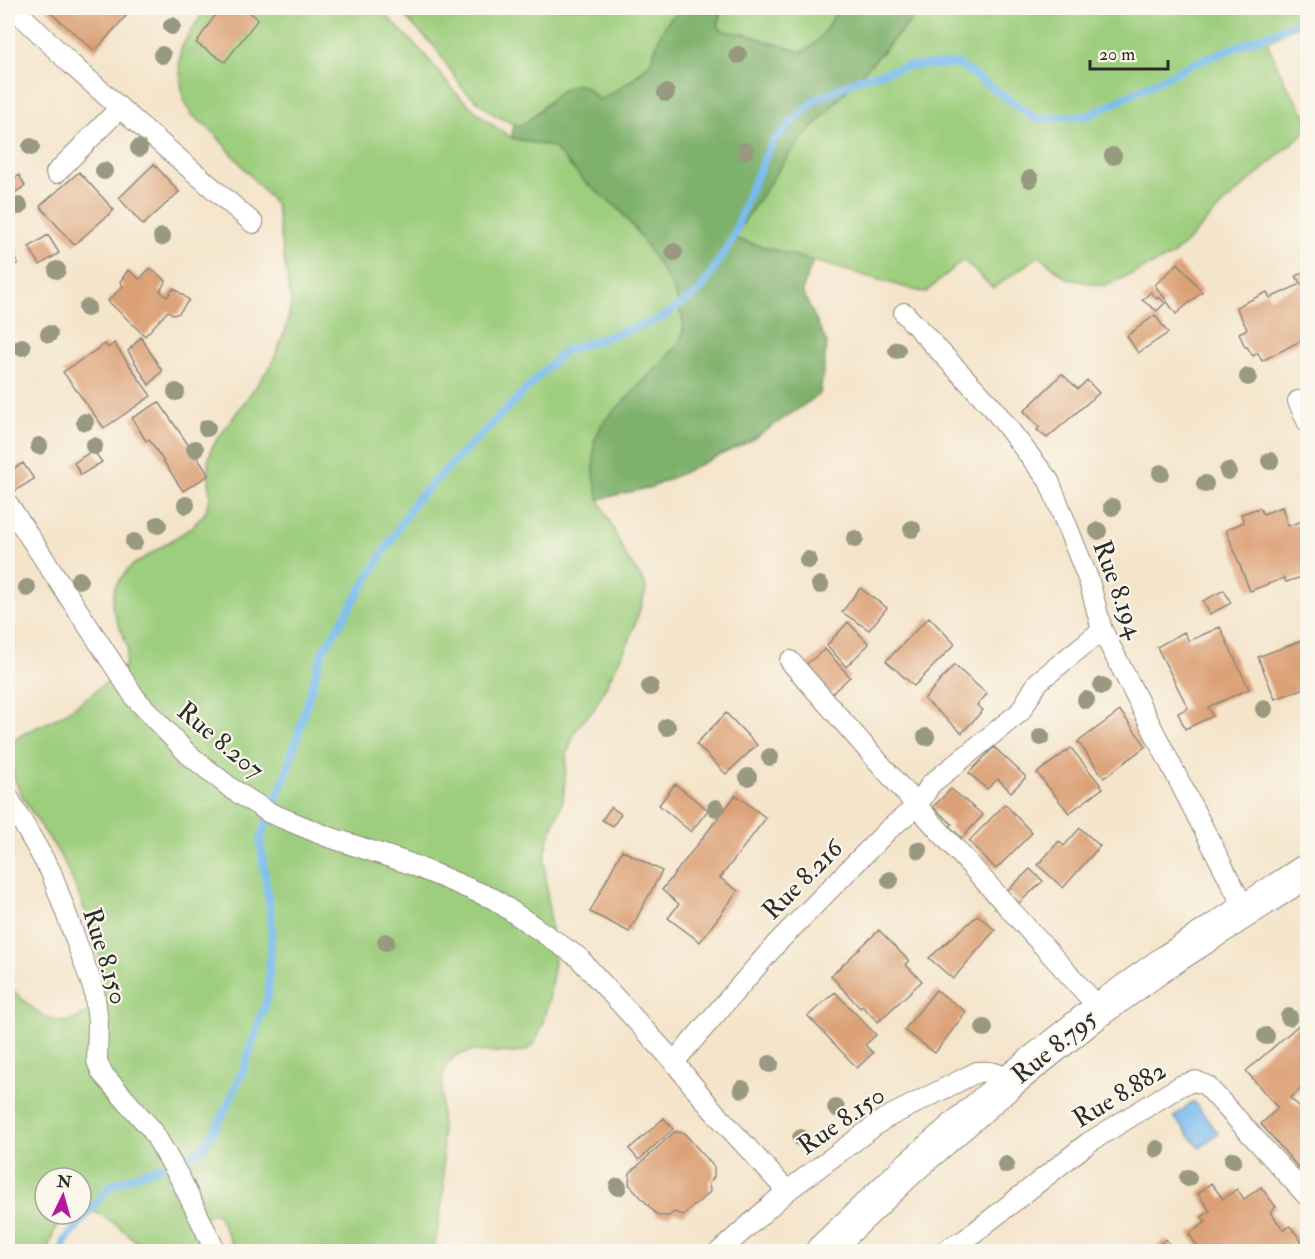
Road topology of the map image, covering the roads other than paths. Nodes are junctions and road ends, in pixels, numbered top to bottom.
1 (14, 8) edge
2 (120, 108) junction
3 (56, 173) dead end
4 (253, 223) dead end
5 (904, 313) dead end
6 (1298, 401) dead end
7 (1308, 423) edge
8 (8, 504) edge
9 (1102, 630) junction
10 (790, 661) dead end
11 (8, 797) edge
12 (916, 806) junction
13 (1308, 870) edge
14 (1245, 910) junction
15 (1100, 1010) junction
16 (674, 1062) junction
17 (1010, 1082) junction
18 (787, 1191) junction
19 (1308, 1197) edge
20 (216, 1251) edge
21 (719, 1251) edge
22 (825, 1251) edge
23 (943, 1251) edge

1 - 2 street
2 - 3 street
2 - 4 street
5 - 9 street, Rue 8.194
6 - 7 street
8 - 16 street, Rue 8.207
9 - 12 street, Rue 8.216
9 - 14 street, Rue 8.194
10 - 12 street
11 - 20 street, Rue 8.150
12 - 15 street
12 - 16 street, Rue 8.216
13 - 14 highway, Rue 8.795
14 - 15 highway, Rue 8.795
15 - 17 highway, Rue 8.795
16 - 18 street
17 - 18 street, Rue 8.150
17 - 22 highway, Rue 8.795
18 - 21 street, Rue 8.150
19 - 23 street, Rue 8.882

